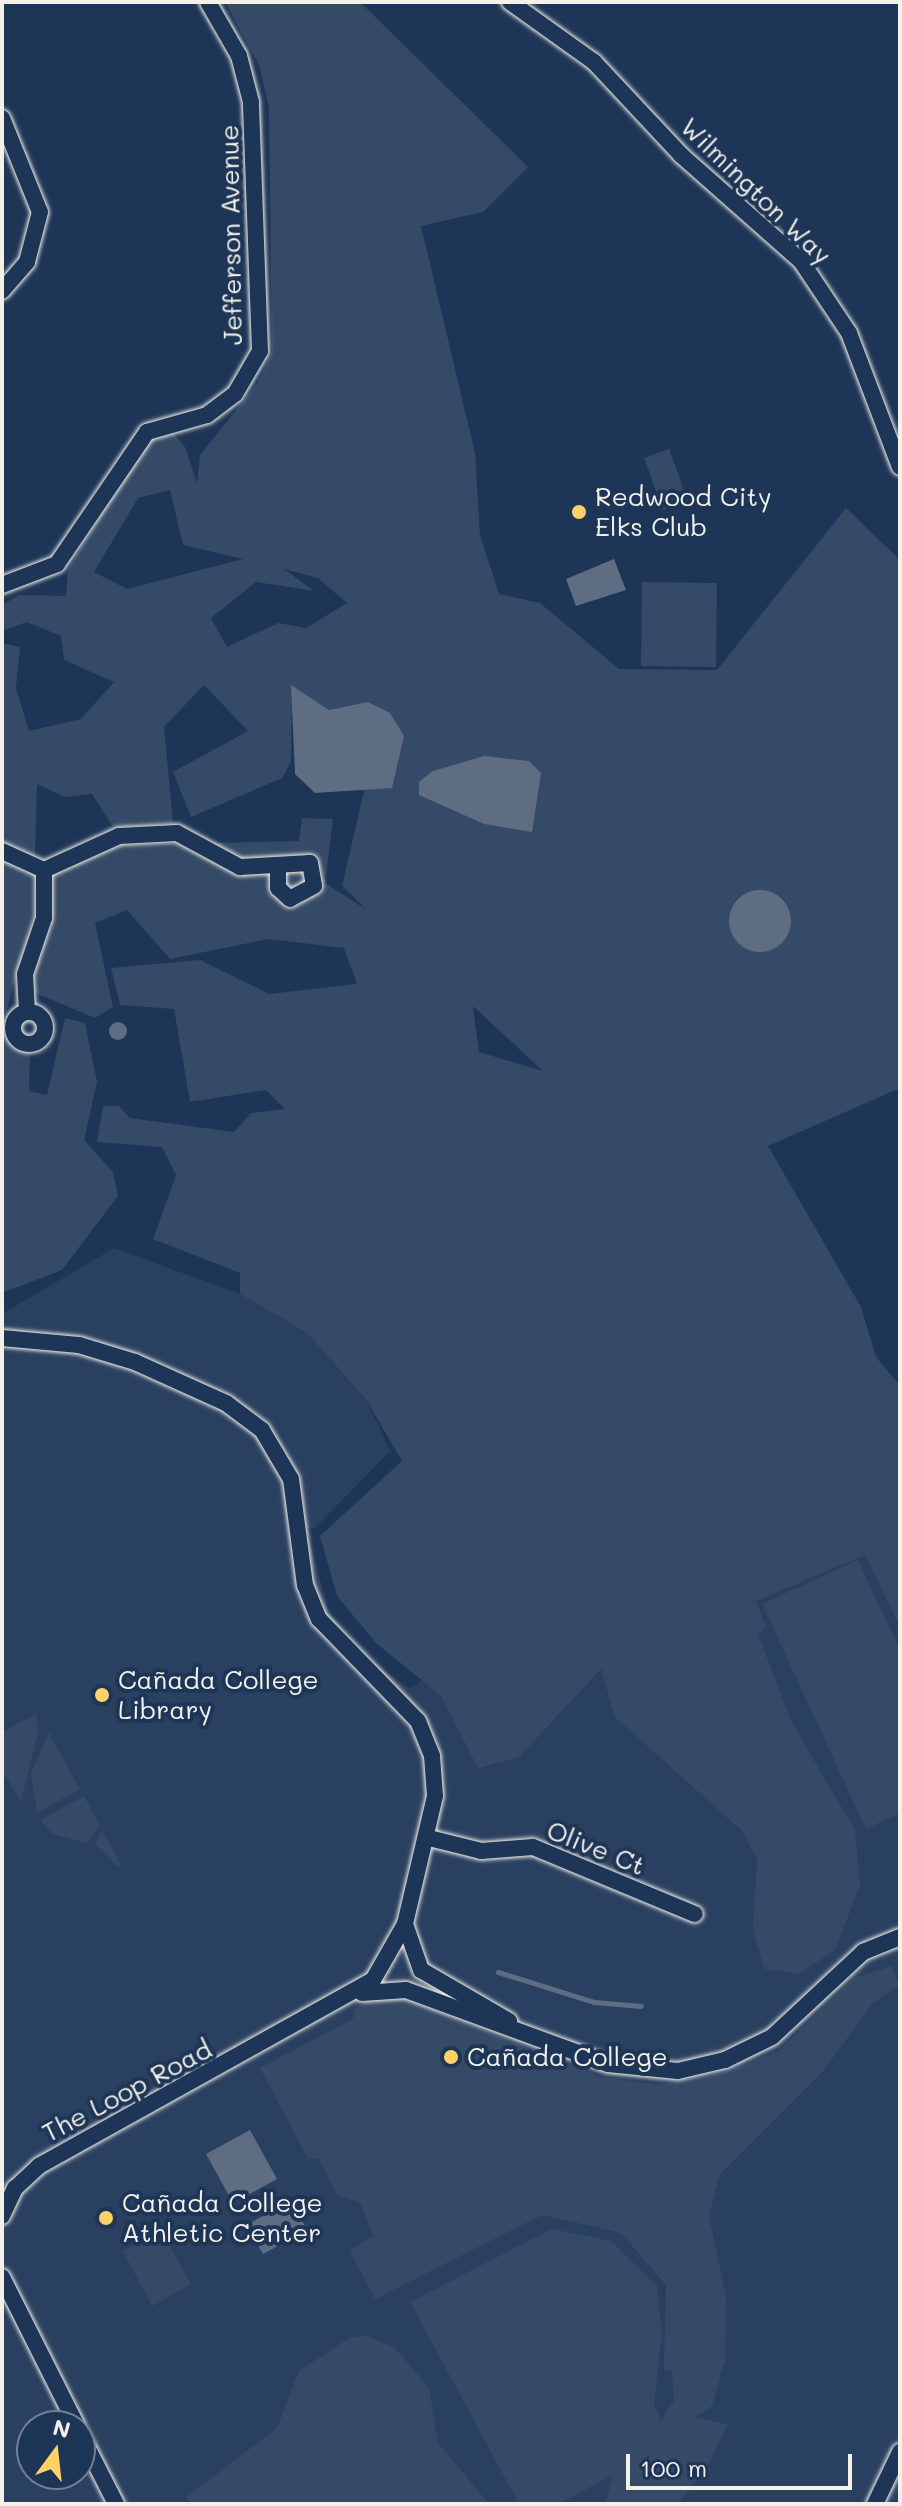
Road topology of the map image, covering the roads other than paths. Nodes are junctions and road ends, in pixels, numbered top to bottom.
1 (208, 2) edge
2 (510, 2) edge
3 (2, 118) edge
4 (2, 291) edge
5 (900, 467) edge
6 (2, 585) edge
7 (2, 851) edge
8 (278, 869) dead end
9 (44, 870) junction
10 (27, 1012) dead end
11 (2, 1338) edge
12 (429, 1838) junction
13 (695, 1914) dead end
14 (405, 1924) junction
15 (900, 1937) edge
16 (350, 1998) junction
17 (517, 2027) junction
18 (2, 2216) edge
19 (2, 2277) edge
20 (69, 2410) edge
21 (900, 2452) edge
22 (96, 2465) edge
23 (116, 2504) edge
24 (875, 2504) edge

1 - 6 street, Jefferson Avenue
2 - 5 street, Wilmington Way
3 - 4 street
7 - 9 street
8 - 9 street
9 - 10 street
11 - 12 street
12 - 13 street, Olive Ct
12 - 14 street
14 - 16 street
14 - 17 street
15 - 17 street
16 - 17 street
16 - 18 street, The Loop Road
19 - 20 street
21 - 24 street
22 - 23 street

